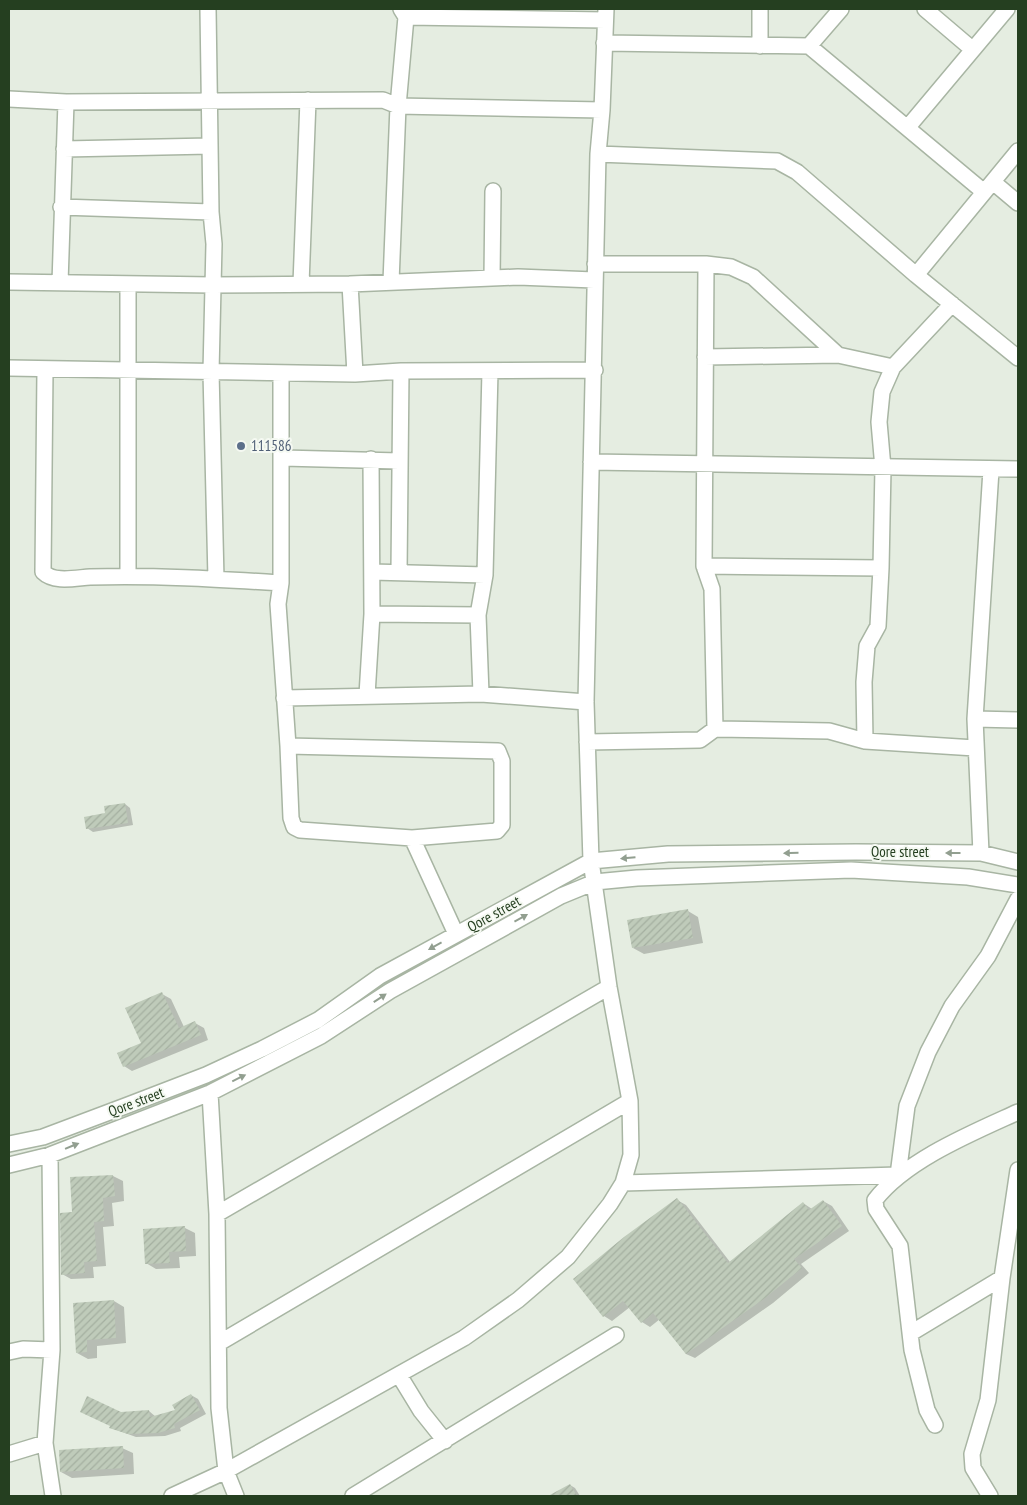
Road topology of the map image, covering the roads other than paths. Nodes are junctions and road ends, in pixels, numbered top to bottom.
1 (208, 9) edge
2 (760, 9) edge
3 (841, 9) edge
4 (925, 9) edge
5 (1007, 9) edge
6 (404, 13) edge
7 (606, 14) edge
8 (604, 43) junction
9 (760, 46) junction
10 (809, 46) junction
11 (972, 49) junction
12 (9, 99) edge
13 (209, 100) junction
14 (308, 100) junction
15 (66, 102) junction
16 (398, 106) junction
17 (602, 110) junction
18 (908, 127) junction
19 (210, 146) junction
20 (64, 149) junction
21 (1018, 151) edge
22 (598, 154) junction
23 (988, 187) junction
24 (493, 191) dead end
25 (1018, 203) edge
26 (61, 207) junction
27 (211, 212) junction
28 (595, 264) junction
29 (706, 264) junction
30 (916, 275) junction
31 (492, 278) junction
32 (594, 280) junction
33 (9, 282) edge
34 (391, 282) junction
35 (60, 283) junction
36 (301, 284) junction
37 (350, 284) junction
38 (128, 285) junction
39 (212, 286) junction
40 (952, 304) junction
41 (838, 355) junction
42 (705, 357) junction
43 (1018, 358) edge
44 (9, 368) edge
45 (893, 368) junction
46 (45, 370) junction
47 (595, 370) junction
48 (129, 371) junction
49 (401, 371) junction
50 (490, 371) junction
51 (211, 372) junction
52 (281, 374) junction
53 (355, 374) junction
54 (282, 458) junction
55 (371, 460) junction
56 (399, 461) junction
57 (591, 462) junction
58 (705, 463) junction
59 (883, 468) junction
60 (1018, 469) edge
61 (991, 470) junction
62 (704, 566) junction
63 (881, 568) junction
64 (372, 572) junction
65 (399, 572) junction
66 (485, 575) junction
67 (128, 576) junction
68 (216, 579) junction
69 (281, 583) junction
70 (372, 614) junction
71 (478, 615) junction
72 (480, 694) junction
73 (367, 695) junction
74 (284, 698) junction
75 (586, 702) junction
76 (975, 719) junction
77 (1018, 720) edge
78 (715, 729) junction
79 (587, 742) junction
80 (865, 742) junction
81 (288, 746) junction
82 (975, 748) junction
83 (412, 838) junction
84 (980, 853) junction
85 (591, 861) junction
86 (1018, 862) edge
87 (595, 882) junction
88 (1018, 885) edge
89 (1018, 899) edge
90 (456, 934) junction
91 (609, 987) junction
92 (210, 1092) junction
93 (630, 1101) junction
94 (1018, 1112) edge
95 (9, 1144) edge
96 (50, 1155) junction
97 (9, 1165) edge
98 (1018, 1170) edge
99 (898, 1175) junction
100 (623, 1183) junction
101 (1017, 1192) edge
102 (217, 1214) junction
103 (1002, 1278) junction
104 (911, 1333) junction
105 (616, 1334) dead end
106 (219, 1343) junction
107 (52, 1350) junction
108 (9, 1352) edge
109 (399, 1375) junction
110 (935, 1425) dead end
111 (444, 1441) junction
112 (45, 1443) junction
113 (9, 1454) edge
114 (226, 1471) junction
115 (53, 1496) edge
116 (172, 1496) edge
117 (236, 1496) edge
118 (353, 1496) edge
119 (990, 1496) edge

1 - 13 street
2 - 9 street
3 - 10 street
4 - 11 street
5 - 11 street
6 - 7 street
6 - 16 street
7 - 8 street
8 - 9 street
8 - 17 street
9 - 10 street
10 - 18 street
11 - 18 street
12 - 15 street
13 - 14 street
13 - 15 street
13 - 19 street
14 - 16 street
14 - 36 street
15 - 20 street
16 - 17 street
16 - 34 street
17 - 22 street
18 - 23 street
19 - 20 street
19 - 27 street
20 - 26 street
21 - 23 street
22 - 28 street
22 - 30 street
23 - 25 street
23 - 30 street
24 - 31 street
26 - 27 street
26 - 35 street
27 - 39 street
28 - 29 street
28 - 32 street
29 - 41 street
29 - 42 street
30 - 40 street
31 - 32 street
31 - 34 street
32 - 47 street
33 - 35 street
34 - 37 street
35 - 38 street
36 - 37 street
36 - 39 street
37 - 53 street
38 - 39 street
38 - 48 street
39 - 51 street
40 - 43 street
40 - 45 street
41 - 42 street
41 - 45 street
42 - 58 street
44 - 46 street
45 - 59 street
46 - 48 street
46 - 67 street
47 - 50 street
47 - 57 street
48 - 51 street
48 - 67 street
49 - 50 street
49 - 53 street
49 - 56 street
50 - 66 street
51 - 52 street
51 - 68 street
52 - 53 street
52 - 54 street
54 - 55 street
54 - 69 street
55 - 56 street
55 - 64 street
56 - 65 street
57 - 58 street
57 - 75 street
58 - 59 street
58 - 62 street
59 - 61 street
59 - 63 street
60 - 61 street
61 - 76 street
62 - 63 street
62 - 78 street
63 - 80 street
64 - 65 street
64 - 70 street
65 - 66 street
66 - 71 street
67 - 68 street
68 - 69 street
69 - 74 street
70 - 71 street
70 - 73 street
71 - 72 street
72 - 73 street
72 - 75 street
73 - 74 street
74 - 81 street
75 - 79 street
76 - 77 street
76 - 82 street
78 - 79 street
78 - 80 street
79 - 85 street
80 - 82 street
81 - 83 street
81 - 83 street
82 - 84 street
83 - 90 street
84 -> 85 street, Qore street
84 - 86 street, Qore street
85 - 87 street
85 - 90 street, Qore street
87 - 88 street, Qore street
87 - 91 street
92 -> 87 street, Qore street
89 - 99 street
90 -> 95 street, Qore street
91 - 93 street
91 - 102 street
96 -> 92 street, Qore street
92 - 102 street
93 - 100 street
93 - 106 street
94 - 99 street
96 - 97 street, Qore street
96 - 107 street
98 - 101 street
99 - 100 street
99 - 104 street
100 - 109 street
101 - 103 street
102 - 106 street
103 - 104 street
103 - 119 street
104 - 110 street
105 - 111 street
106 - 114 street
107 - 108 street
107 - 112 street
109 - 111 street
109 - 114 street
111 - 118 street
112 - 113 street
112 - 115 street
114 - 116 street
114 - 117 street

